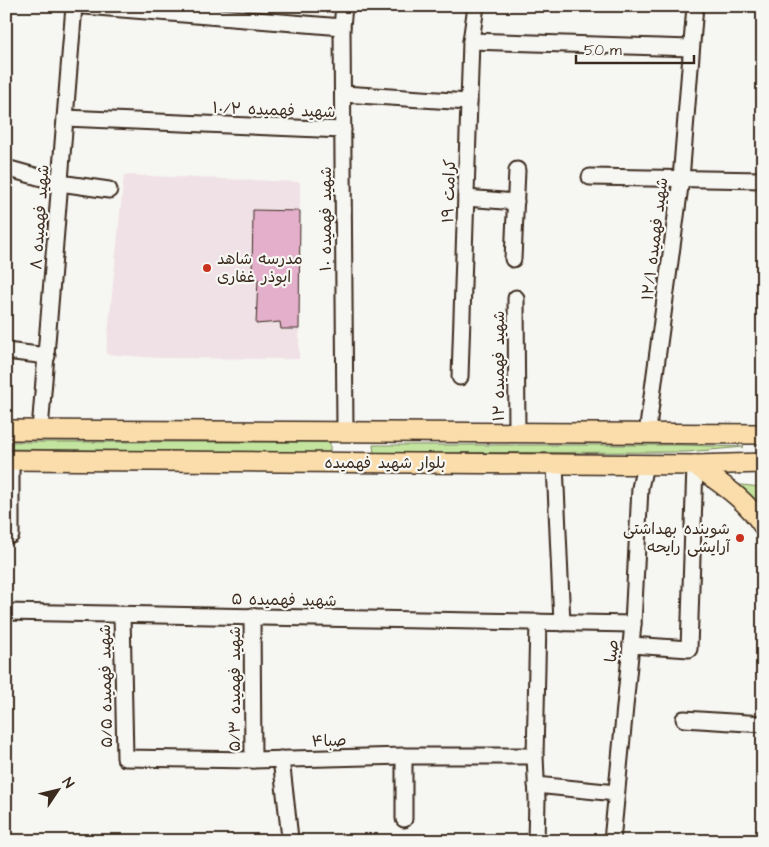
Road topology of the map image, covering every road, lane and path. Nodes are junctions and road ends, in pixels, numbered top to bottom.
1 (74, 6) edge
2 (85, 6) edge
3 (344, 6) edge
4 (476, 6) edge
5 (695, 6) edge
6 (176, 10) edge
7 (342, 26) junction
8 (471, 41) junction
9 (691, 48) junction
10 (343, 94) junction
11 (469, 102) junction
12 (65, 118) junction
13 (343, 130) junction
14 (6, 168) edge
15 (517, 170) dead end
16 (590, 176) dead end
17 (681, 179) junction
18 (763, 180) edge
19 (60, 183) junction
20 (109, 190) dead end
21 (466, 198) junction
22 (516, 202) junction
23 (513, 259) dead end
24 (516, 298) dead end
25 (6, 351) edge
26 (47, 356) junction
27 (460, 377) dead end
28 (763, 424) edge
29 (6, 430) edge
30 (40, 430) junction
31 (345, 431) junction
32 (517, 433) junction
33 (648, 434) junction
34 (732, 434) junction
35 (763, 434) edge
36 (8, 460) edge
37 (763, 463) edge
38 (555, 464) junction
39 (645, 465) junction
40 (695, 465) junction
41 (763, 526) edge
42 (11, 535) dead end
43 (6, 612) edge
44 (122, 614) junction
45 (252, 616) junction
46 (538, 622) junction
47 (562, 623) junction
48 (633, 624) junction
49 (631, 645) junction
50 (684, 719) dead end
51 (763, 724) edge
52 (404, 756) junction
53 (535, 756) junction
54 (125, 758) joint
55 (253, 760) junction
56 (281, 760) junction
57 (536, 786) junction
58 (616, 793) junction
59 (404, 819) dead end
60 (290, 838) dead end
61 (536, 841) edge
62 (612, 841) edge

1 - 12 street, شهید فهمیده ۸
2 - 6 street
3 - 7 street, شهید فهمیده ۱۰
4 - 8 street, کرامت ۱۹
5 - 9 street, شهید فهمیده ۱۲/۱
6 - 7 street
7 - 10 street, شهید فهمیده ۱۰
8 - 9 street
8 - 11 street, کرامت ۱۹
9 - 17 street, شهید فهمیده ۱۲/۱
10 - 11 street
10 - 13 street, شهید فهمیده ۱۰
11 - 21 street, کرامت ۱۹
12 - 13 street, شهید فهمیده ۱۰/۲
12 - 19 street, شهید فهمیده ۸
13 - 31 street, شهید فهمیده ۱۰
14 - 19 street
15 - 22 street
16 - 17 street
17 - 18 street
17 - 33 street, شهید فهمیده ۱۲/۱
19 - 20 street
19 - 26 street, شهید فهمیده ۸
21 - 22 street
21 - 27 street, کرامت ۱۹
22 - 23 street
24 - 32 street, شهید فهمیده ۱۲
25 - 26 street
26 - 30 street, شهید فهمیده ۸
28 - 34 main road
29 - 30 main road, بلوار شهید فهمیده
30 - 31 main road, بلوار شهید فهمیده
31 - 32 main road, بلوار شهید فهمیده
32 - 33 main road, بلوار شهید فهمیده
33 - 34 main road, بلوار شهید فهمیده
34 - 35 main road, بلوار شهید فهمیده
36 - 38 main road, بلوار شهید فهمیده
36 - 42 street
37 - 40 main road, بلوار شهید فهمیده
38 - 39 main road, بلوار شهید فهمیده
38 - 47 street
39 - 40 main road, بلوار شهید فهمیده
39 - 48 street, صبا
40 - 41 main road
40 - 49 street
43 - 44 street, شهید فهمیده ۵
44 - 45 street, شهید فهمیده ۵
44 - 54 street, شهید فهمیده ۵/۵
45 - 46 street, شهید فهمیده ۵
45 - 55 street, شهید فهمیده ۵/۳
46 - 47 street, شهید فهمیده ۵
46 - 53 street
47 - 48 street, شهید فهمیده ۵
48 - 49 street, صبا
49 - 58 street, صبا
50 - 51 street
52 - 53 street, صبا۴
52 - 56 street, صبا۴
52 - 59 street
53 - 57 street
54 - 55 street, صبا۴
55 - 56 street, صبا۴
56 - 60 street
57 - 58 street
57 - 61 street
58 - 62 street, صبا

